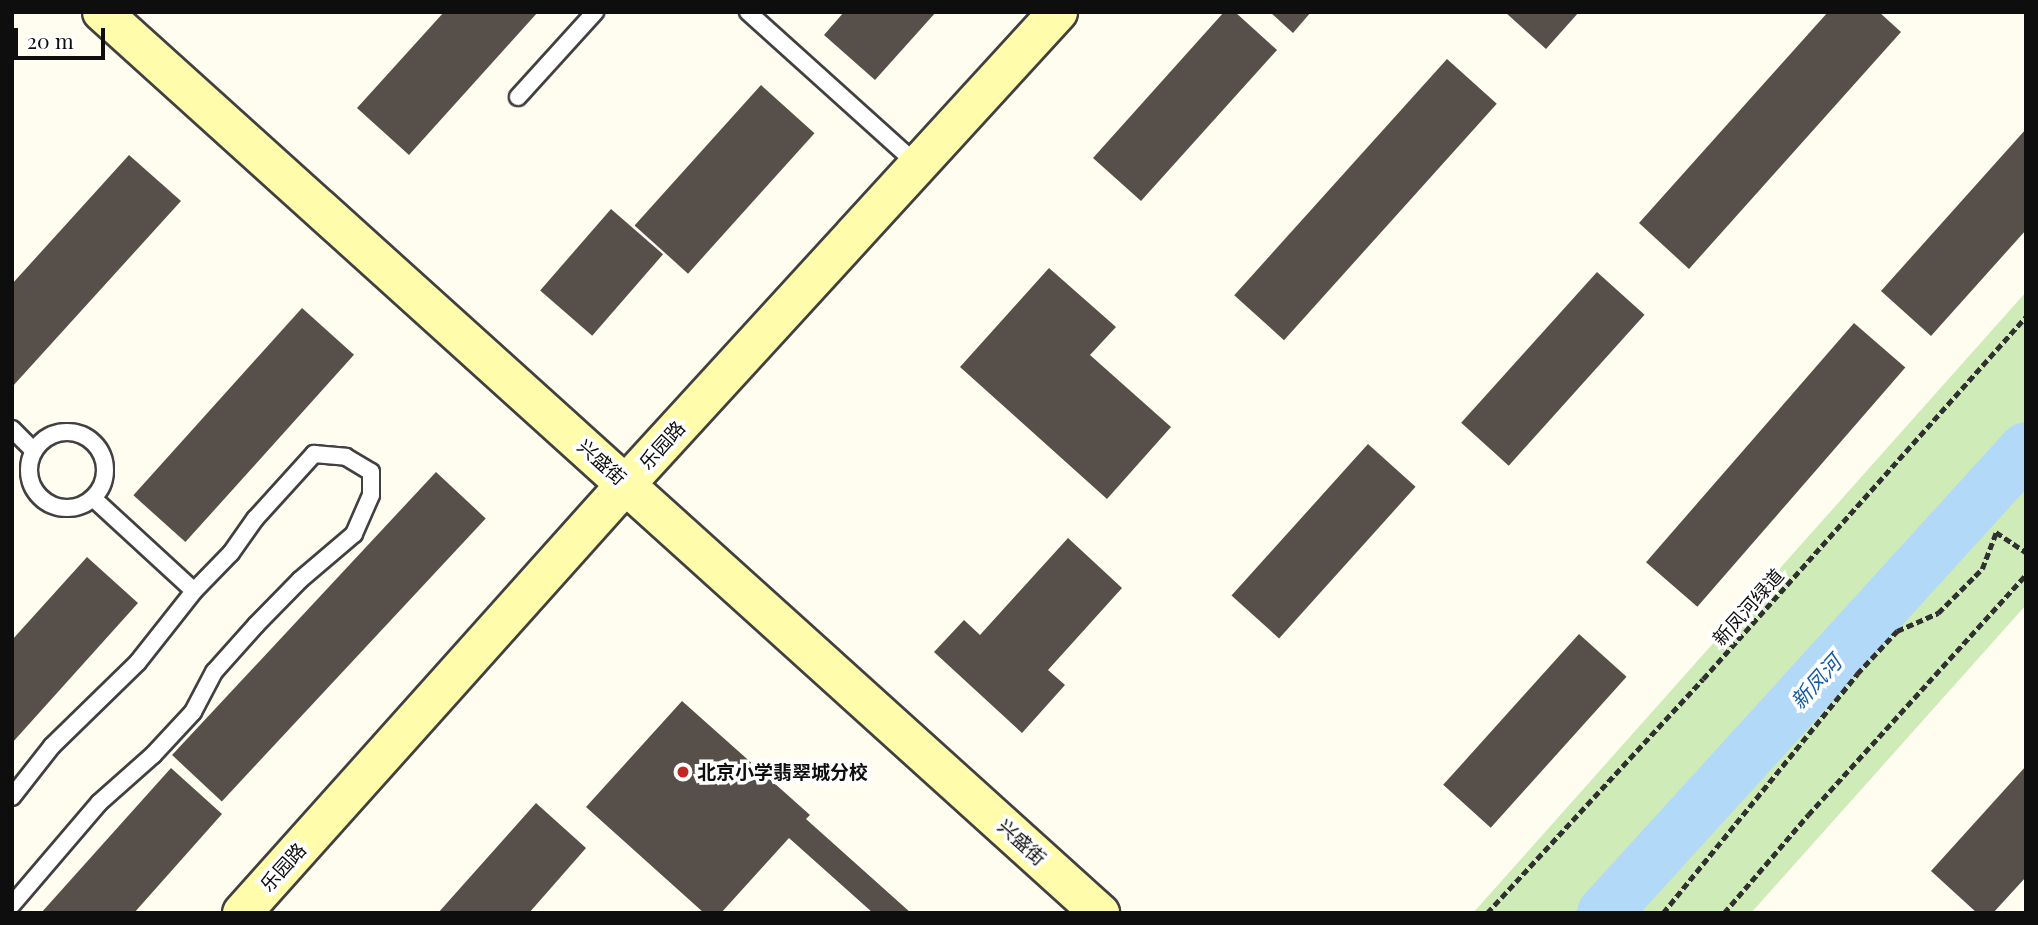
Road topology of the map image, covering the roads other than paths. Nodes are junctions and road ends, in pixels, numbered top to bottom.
1 (102, 12) edge
2 (595, 12) edge
3 (748, 12) edge
4 (1058, 12) edge
5 (518, 97) dead end
6 (918, 165) junction
7 (12, 429) edge
8 (34, 451) junction
9 (626, 484) junction
10 (93, 498) junction
11 (194, 591) junction
12 (12, 797) edge
13 (12, 905) edge
14 (242, 913) edge
15 (1100, 913) edge

1 - 9 street, 兴盛街
2 - 5 lane
3 - 6 lane
4 - 6 street, 乐园路
6 - 9 street, 乐园路
7 - 8 lane
8 - 10 lane
8 - 10 lane
9 - 14 street, 乐园路
9 - 15 street, 兴盛街
10 - 11 lane
11 - 12 lane
11 - 13 lane

